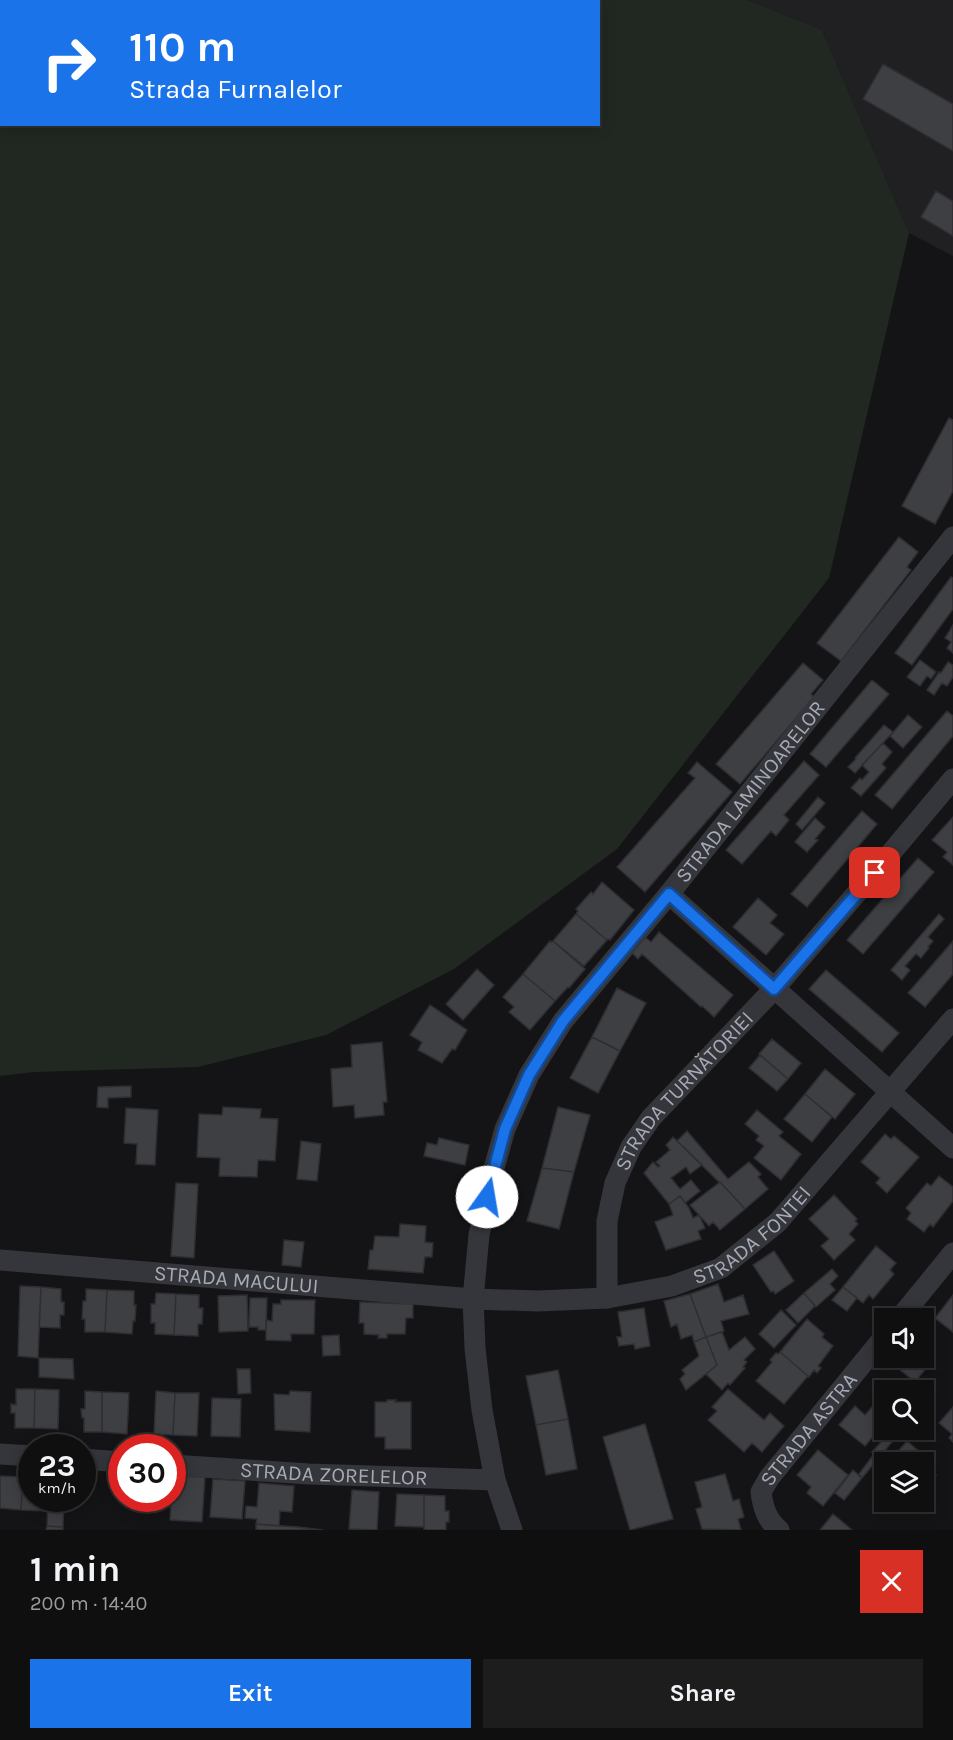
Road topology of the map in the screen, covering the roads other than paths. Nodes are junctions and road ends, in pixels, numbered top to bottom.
1 (953, 537) edge
2 (953, 779) edge
3 (669, 894) junction
4 (774, 989) junction
5 (953, 1019) edge
6 (890, 1092) junction
7 (953, 1148) edge
8 (953, 1253) edge
9 (0, 1260) edge
10 (607, 1298) junction
11 (472, 1299) junction
12 (908, 1308) edge
13 (874, 1349) edge
14 (0, 1454) edge
15 (18, 1455) edge
16 (186, 1466) edge
17 (495, 1480) junction
18 (512, 1530) edge
19 (779, 1530) edge

1 - 3 street, STRADA LAMINOARELOR
2 - 4 street, STRADA TURNĂTORIEI
3 - 4 street
3 - 11 street, STRADA LAMINOARELOR
4 - 6 street
4 - 10 street, STRADA TURNĂTORIEI
5 - 6 street, STRADA FONTEI
6 - 7 street
6 - 10 street, STRADA FONTEI
8 - 12 street
9 - 11 street, STRADA MACULUI
10 - 11 street, STRADA FONTEI
11 - 17 street, STRADA LAMINOARELOR
13 - 19 street, STRADA ASTRA
14 - 15 street
16 - 17 street, STRADA ZORELELOR
17 - 18 street, STRADA LAMINOARELOR

